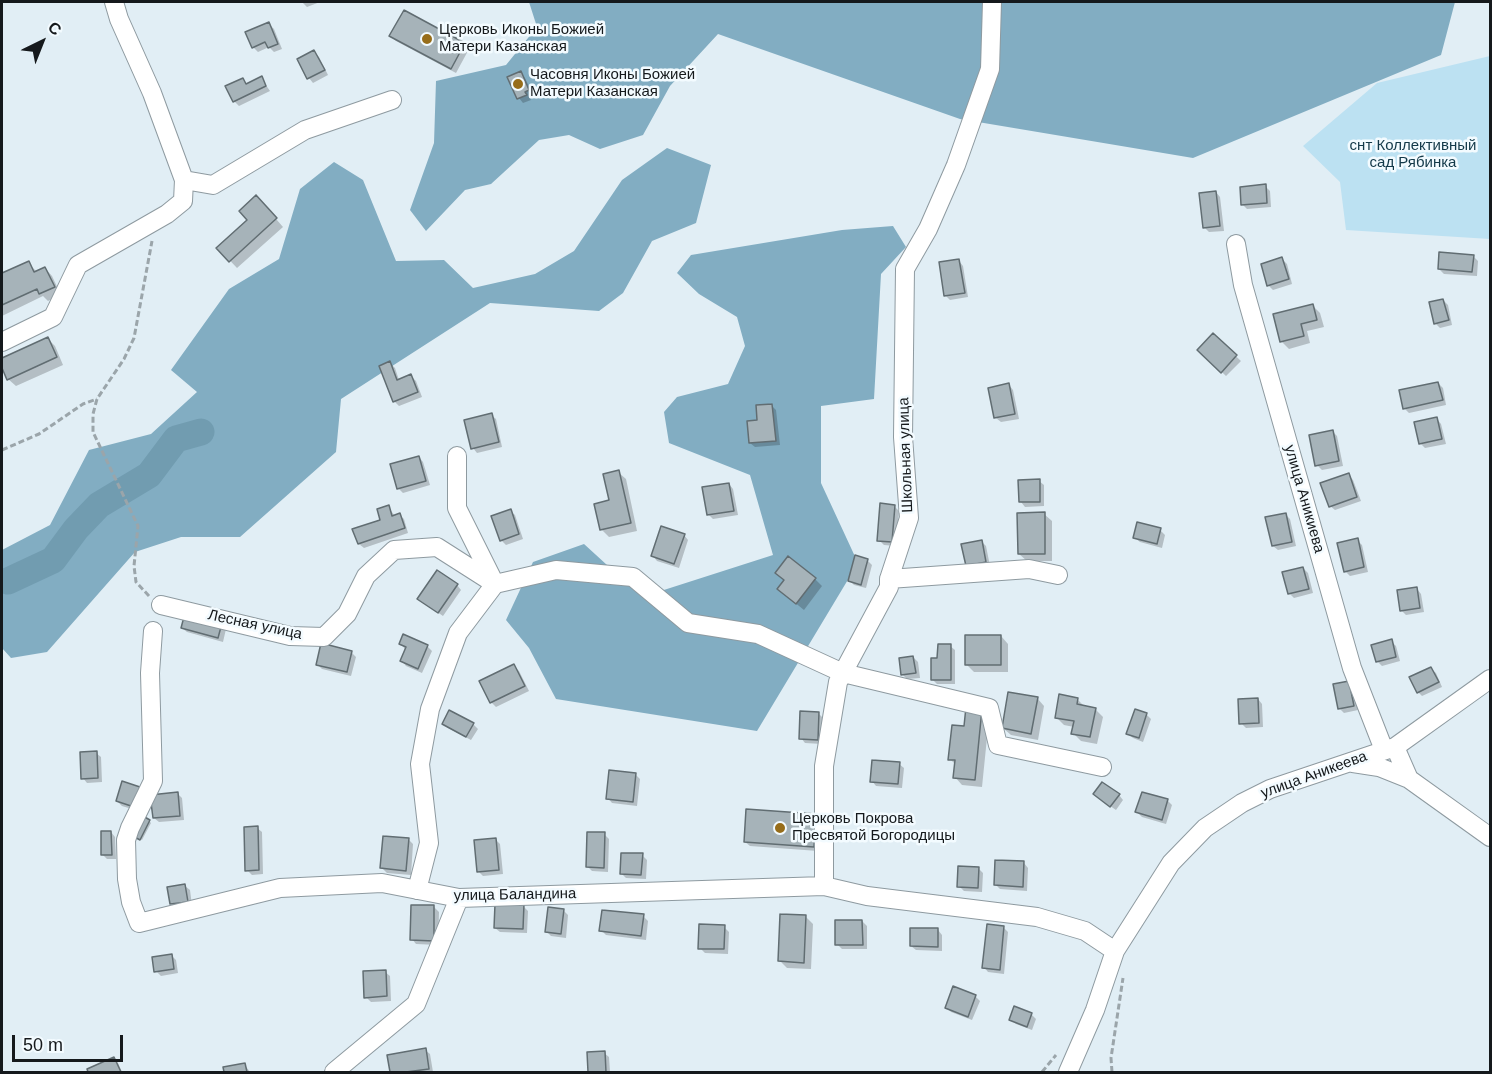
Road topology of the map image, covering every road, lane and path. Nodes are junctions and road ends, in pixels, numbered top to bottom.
1 (114, 2) edge
2 (992, 2) edge
3 (392, 100) dead end
4 (184, 180) junction
5 (155, 221) junction
6 (1236, 244) dead end
7 (2, 342) edge
8 (97, 399) junction
9 (2, 450) edge
10 (457, 456) dead end
11 (1058, 575) dead end
12 (889, 579) junction
13 (495, 584) junction
14 (162, 605) joint
15 (153, 631) dead end
16 (843, 673) junction
17 (1491, 679) edge
18 (1389, 748) junction
19 (1350, 762) junction
20 (1102, 767) dead end
21 (1409, 779) junction
22 (1491, 837) edge
23 (824, 886) junction
24 (417, 890) junction
25 (459, 898) junction
26 (1115, 951) junction
27 (334, 1072) edge
28 (1068, 1072) edge
29 (1112, 1072) edge

1 - 4 street
2 - 12 street, Школьная улица
3 - 4 street
4 - 5 street
5 - 7 street
5 - 8 path
6 - 18 street, улица Аникиева
8 - 9 path
8 - 14 path
10 - 13 street
11 - 12 street
12 - 16 street, Школьная улица
13 - 14 street, Лесная улица
13 - 16 street
13 - 24 street
15 - 24 street, улица Баландина
16 - 20 street
16 - 23 street, Школьная улица
17 - 18 street, улица Аникеева
18 - 19 street, улица Аникеева
18 - 21 street, улица Аникиева
19 - 21 street
19 - 26 street, улица Аникеева
21 - 22 street
23 - 25 street, улица Баландина
23 - 26 street, улица Баландина
24 - 25 street, улица Баландина
25 - 27 street
26 - 28 street, улица Аникеева
26 - 29 path

